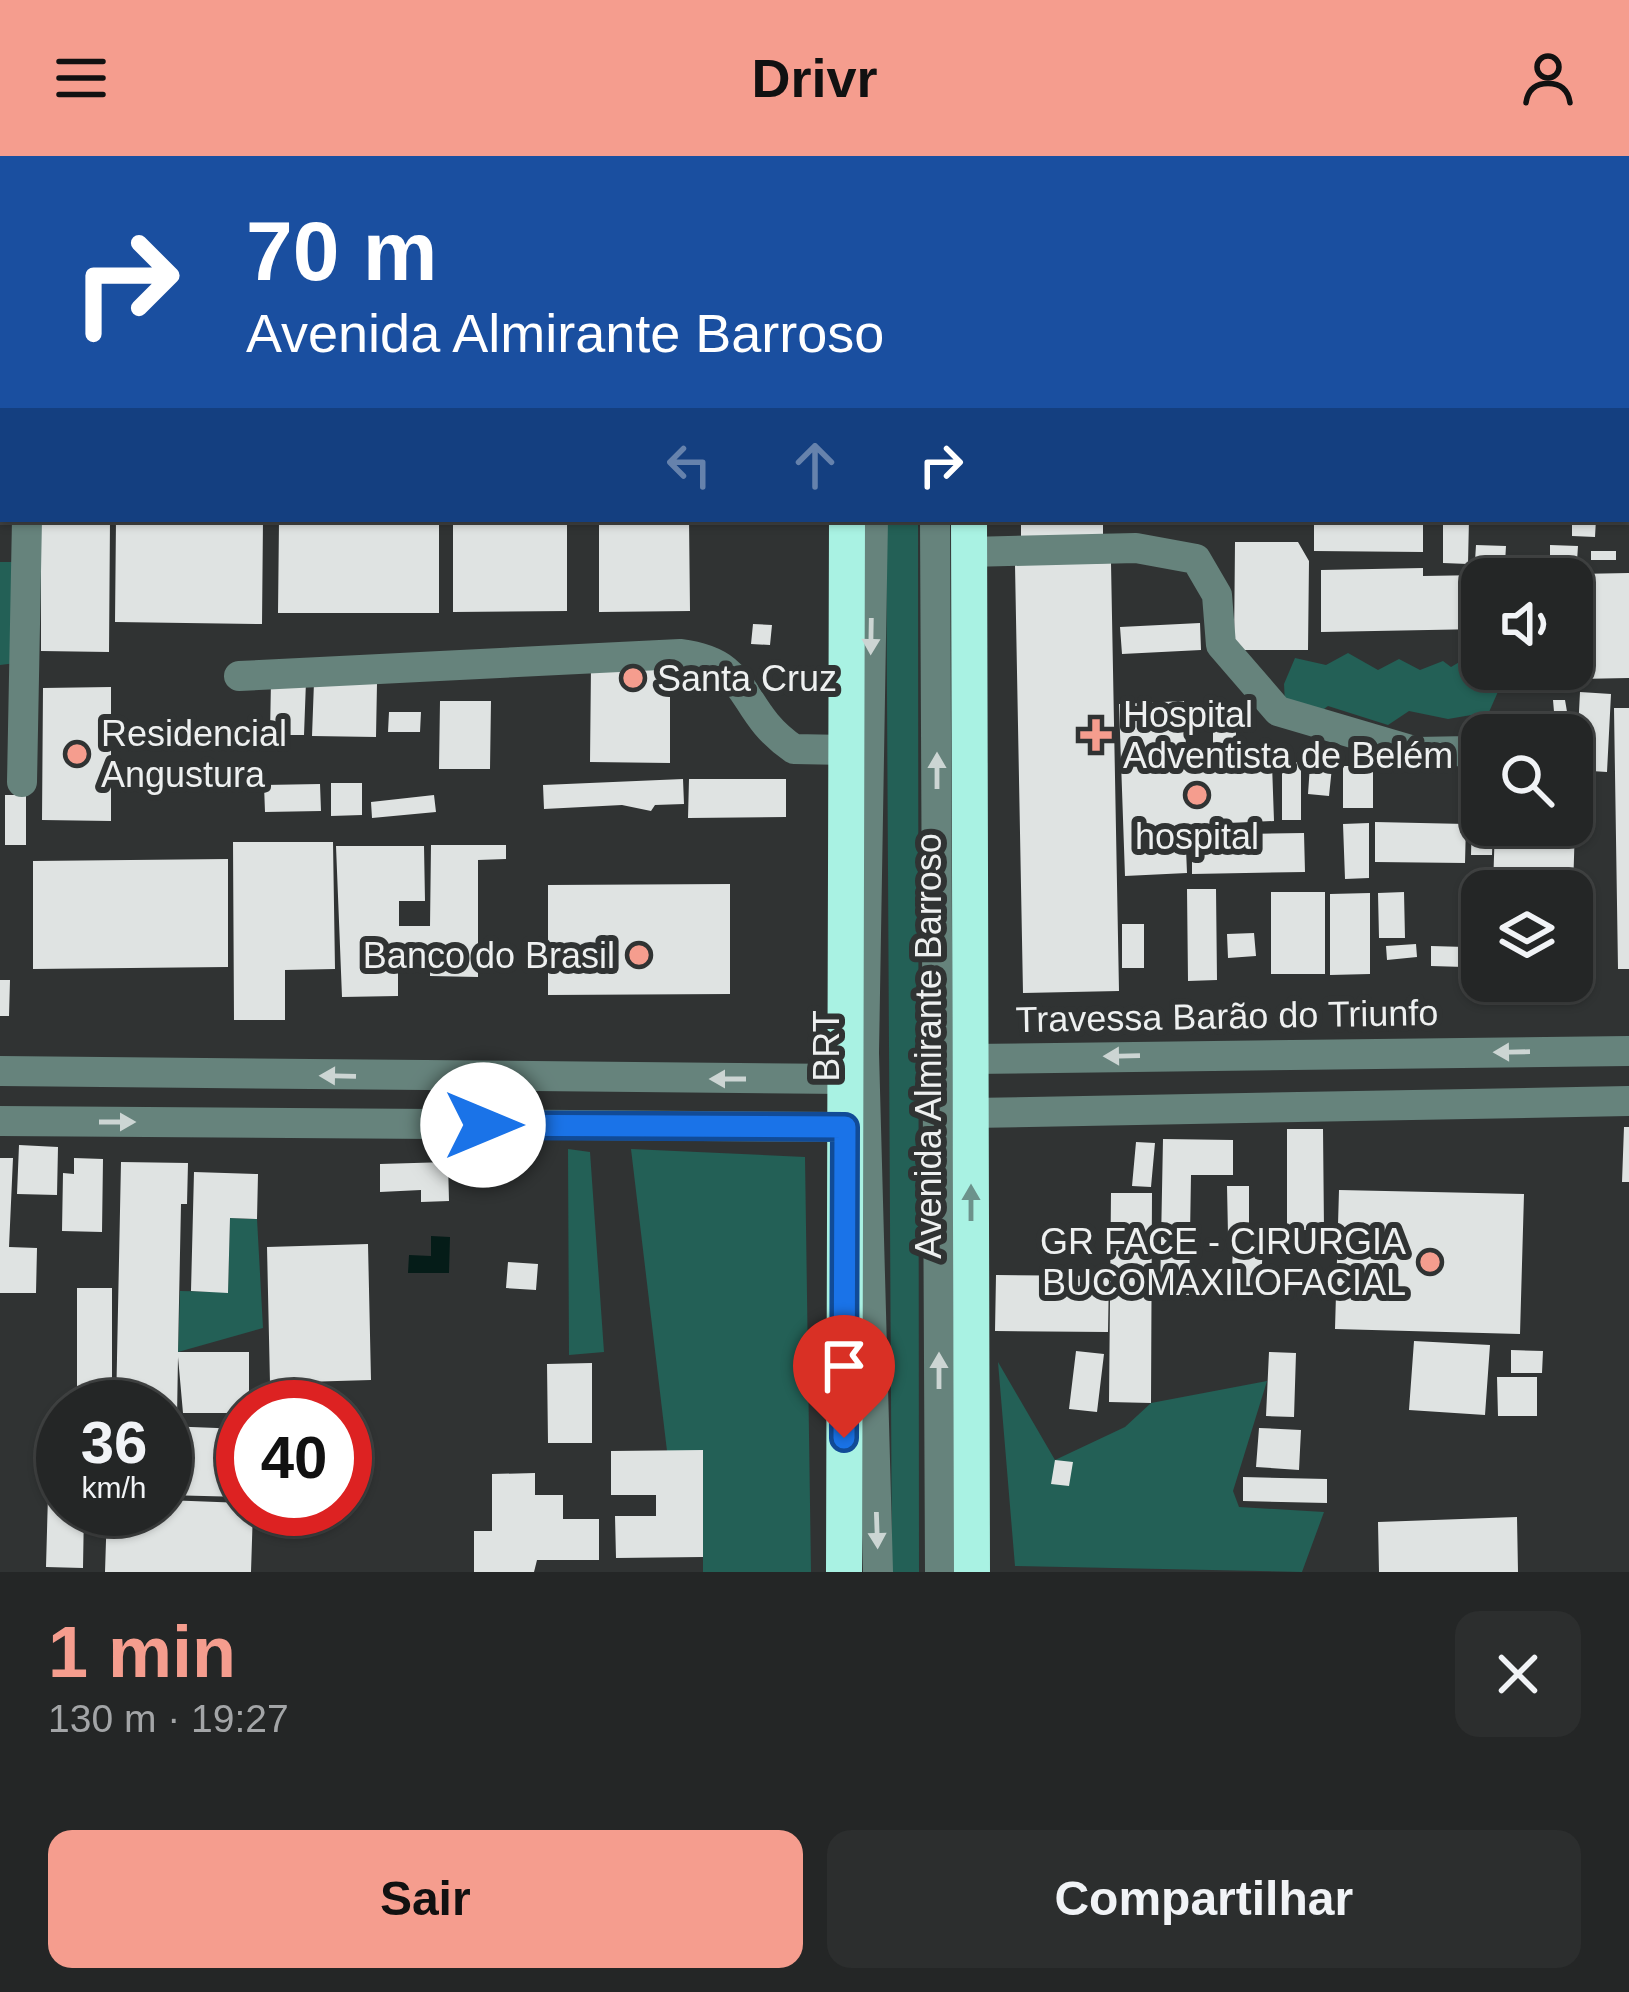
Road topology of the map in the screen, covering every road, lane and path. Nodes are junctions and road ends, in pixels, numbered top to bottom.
1 (27, 522) edge
2 (847, 522) edge
3 (872, 522) edge
4 (935, 522) edge
5 (969, 535) edge
6 (239, 676) dead end
7 (846, 750) junction
8 (1461, 751) edge
9 (22, 782) dead end
10 (1629, 1051) edge
11 (970, 1058) junction
12 (0, 1071) edge
13 (38, 1072) junction
14 (248, 1075) junction
15 (484, 1078) junction
16 (845, 1079) junction
17 (1629, 1101) edge
18 (971, 1113) junction
19 (0, 1121) edge
20 (34, 1122) junction
21 (247, 1123) junction
22 (483, 1125) junction
23 (845, 1127) junction
24 (844, 1572) edge
25 (878, 1572) edge
26 (940, 1572) edge
27 (972, 1572) edge

1 - 9 street
2 - 7 highway
3 -> 25 street, BRT
26 -> 4 street
5 - 8 street
5 - 11 highway, Avenida Almirante Barroso
6 - 7 street
7 - 16 highway
10 -> 11 street, Travessa Barão do Triunfo
11 - 18 highway, Avenida Almirante Barroso
12 - 13 street
13 - 14 street
13 - 20 street
15 -> 14 street
14 - 21 street
16 -> 15 street
15 - 22 street
16 - 23 highway
17 - 18 street
27 -> 18 highway, Avenida Almirante Barroso
19 - 20 street
20 -> 21 street
21 - 22 street
22 - 23 street
23 - 24 highway

